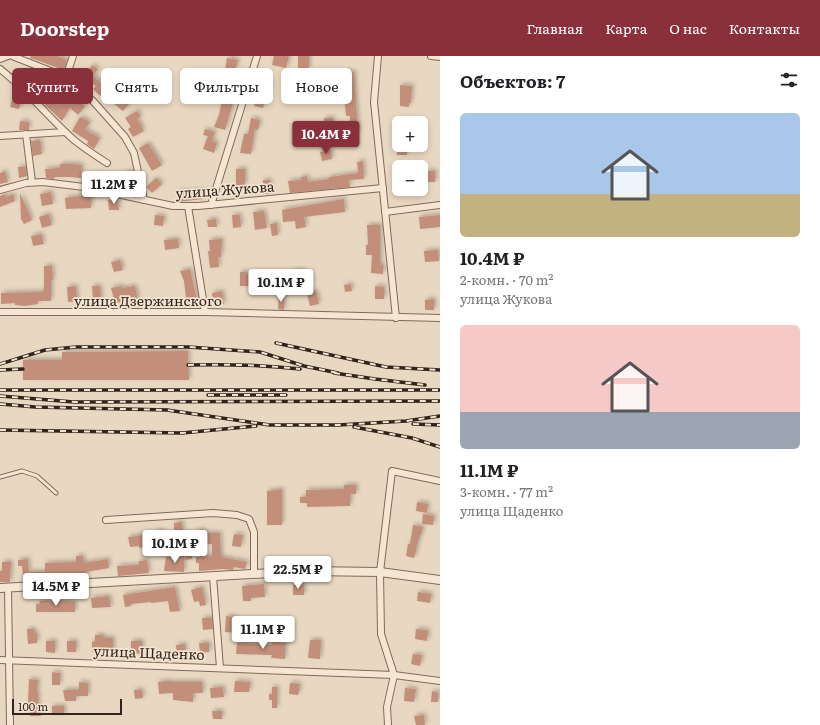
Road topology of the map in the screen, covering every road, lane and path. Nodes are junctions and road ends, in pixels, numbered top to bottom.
1 (8, 56) edge
2 (12, 56) edge
3 (74, 56) edge
4 (257, 56) edge
5 (378, 56) edge
6 (431, 56) edge
7 (440, 57) edge
8 (0, 60) edge
9 (43, 68) edge
10 (69, 68) edge
11 (0, 69) edge
12 (93, 102) edge
13 (65, 132) junction
14 (26, 134) junction
15 (0, 136) edge
16 (107, 163) dead end
17 (32, 182) junction
18 (383, 188) junction
19 (0, 190) edge
20 (144, 200) junction
21 (211, 205) junction
22 (440, 205) edge
23 (188, 206) junction
24 (385, 212) junction
25 (0, 312) edge
26 (205, 312) junction
27 (396, 318) junction
28 (440, 318) edge
29 (0, 477) edge
30 (440, 481) edge
31 (56, 493) dead end
32 (106, 520) dead end
33 (380, 572) junction
34 (254, 574) junction
35 (213, 576) junction
36 (440, 580) edge
37 (4, 588) edge
38 (0, 660) edge
39 (9, 661) junction
40 (220, 668) junction
41 (394, 675) junction
42 (440, 681) edge
43 (10, 725) edge
44 (388, 725) edge

1 - 8 street
2 - 9 street
3 - 10 street
4 - 21 street
5 - 18 street
6 - 7 street
11 - 13 street
12 - 20 street
13 - 14 street
13 - 16 street
14 - 15 street
14 - 17 street
17 - 19 street, улица Жукова
17 - 20 street, улица Жукова
18 - 21 street, улица Жукова
18 - 24 street
20 - 23 street, улица Жукова
21 - 23 street, улица Жукова
22 - 24 street
23 - 26 street
24 - 27 street
25 - 26 street, улица Дзержинского
26 - 27 street, улица Дзержинского
27 - 28 street, улица Дзержинского
29 - 31 lane
30 - 33 street
32 - 34 street
33 - 34 street
33 - 36 street
33 - 41 street
34 - 35 street
35 - 37 street
35 - 40 street
37 - 39 street
38 - 39 street, улица Щаденко
39 - 40 street, улица Щаденко
39 - 43 street
40 - 41 street, улица Щаденко
41 - 42 street, улица Щаденко
41 - 44 street

